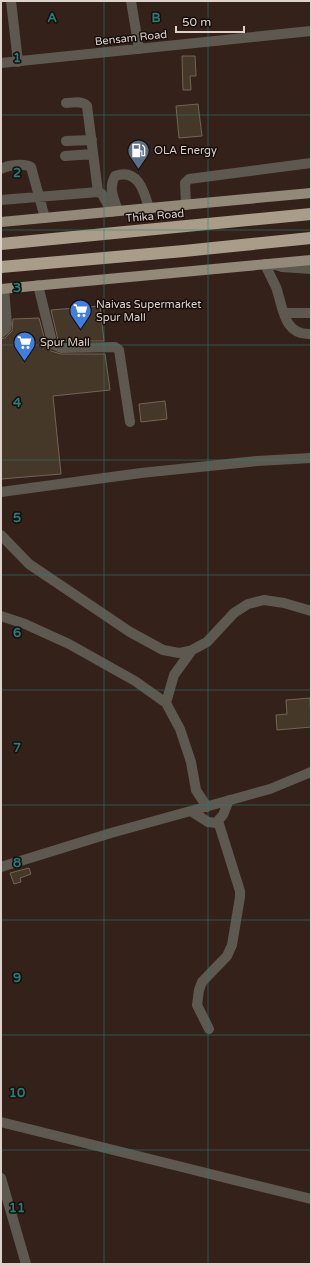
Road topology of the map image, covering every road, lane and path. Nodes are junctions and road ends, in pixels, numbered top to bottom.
1 (11, 1) edge
2 (131, 1) edge
3 (311, 31) edge
4 (139, 49) junction
5 (18, 62) junction
6 (1, 63) edge
7 (66, 103) dead end
8 (92, 140) junction
9 (66, 141) dead end
10 (93, 154) junction
11 (65, 156) dead end
12 (311, 163) edge
13 (1, 169) edge
14 (98, 192) junction
15 (311, 193) edge
16 (40, 196) junction
17 (1, 200) edge
18 (186, 205) junction
19 (149, 208) junction
20 (115, 211) junction
21 (311, 214) edge
22 (45, 218) junction
23 (1, 222) edge
24 (311, 238) edge
25 (1, 244) edge
26 (311, 260) edge
27 (267, 264) junction
28 (1, 266) edge
29 (311, 269) edge
30 (38, 285) junction
31 (2, 289) edge
32 (284, 313) junction
33 (311, 313) edge
34 (1, 333) edge
35 (311, 334) edge
36 (130, 422) dead end
37 (311, 458) edge
38 (1, 492) edge
39 (1, 535) edge
40 (311, 611) edge
41 (1, 616) edge
42 (192, 650) junction
43 (166, 703) junction
44 (311, 772) edge
45 (229, 800) junction
46 (207, 806) junction
47 (191, 811) junction
48 (218, 821) junction
49 (1, 867) edge
50 (209, 1029) dead end
51 (1, 1122) edge
52 (1, 1178) edge
53 (311, 1199) edge
54 (26, 1264) edge

1 - 5 street
2 - 4 street
3 - 4 street, Bensam Road
4 - 5 street, Bensam Road
5 - 6 street, Bensam Road
7 - 8 street
8 - 9 street
8 - 10 street
10 - 11 street
10 - 14 street
12 - 18 street
13 - 16 street
14 - 16 street
14 - 20 street
15 - 18 main road, Thika Road
16 - 17 street
16 - 22 street
18 - 19 main road, Thika Road
19 - 20 main road, Thika Road
19 - 20 street
20 - 22 main road, Thika Road
21 - 25 highway, Thika Road
22 - 23 main road, Thika Road
24 - 28 highway
26 - 27 main road
27 - 29 street
27 - 30 main road
27 - 32 street
30 - 31 main road
30 - 36 street
31 - 34 street
32 - 33 street
32 - 35 street
37 - 38 street
39 - 42 street
40 - 42 street
41 - 43 street
42 - 43 street
43 - 46 street
44 - 45 street
45 - 46 street
45 - 48 street
46 - 47 street
47 - 48 street
47 - 49 street
48 - 50 street
51 - 53 street
52 - 54 street

